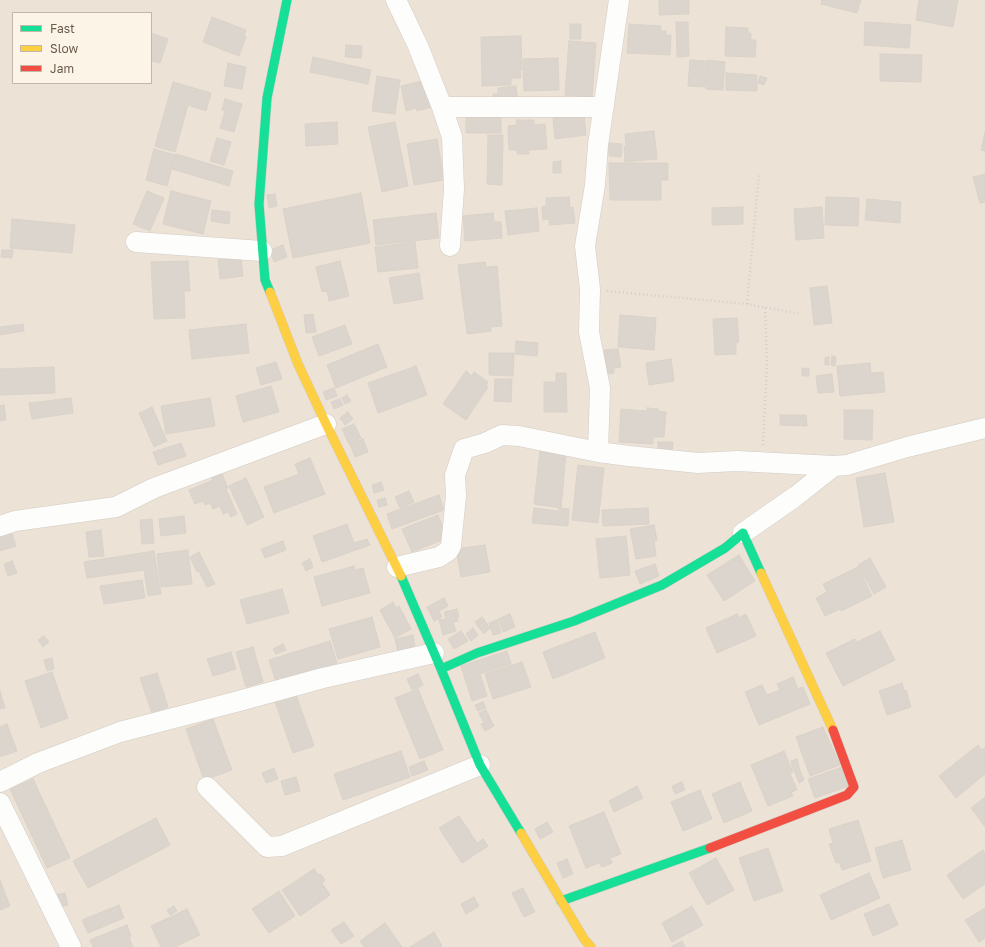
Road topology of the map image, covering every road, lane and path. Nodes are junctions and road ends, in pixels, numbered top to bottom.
1 (287, 0) edge
2 (396, 0) edge
3 (619, 0) edge
4 (442, 107) junction
5 (604, 107) junction
6 (759, 174) dead end
7 (136, 242) dead end
8 (450, 246) dead end
9 (262, 251) junction
10 (590, 289) junction
11 (746, 304) junction
12 (765, 307) junction
13 (801, 314) dead end
14 (326, 424) junction
15 (985, 428) edge
16 (598, 452) junction
17 (763, 462) junction
18 (834, 466) junction
19 (0, 526) edge
20 (743, 533) junction
21 (397, 567) junction
22 (437, 661) junction
23 (480, 765) junction
24 (0, 782) edge
25 (207, 787) dead end
26 (0, 803) edge
27 (561, 901) junction
28 (71, 947) edge
29 (591, 947) edge

1 - 9 street
2 - 4 street
3 - 5 street
4 - 5 street
4 - 8 street
5 - 10 street
6 - 11 path
7 - 9 street
9 - 14 street
10 - 11 path
10 - 16 street
11 - 12 path
12 - 13 path
12 - 17 path
14 - 19 street
14 - 21 street
15 - 18 street
16 - 17 street
16 - 21 street
17 - 18 street
18 - 20 street
20 - 22 street
20 - 27 street
21 - 22 street
22 - 23 street
22 - 24 street
23 - 25 street
23 - 27 street
26 - 28 street
27 - 29 street

